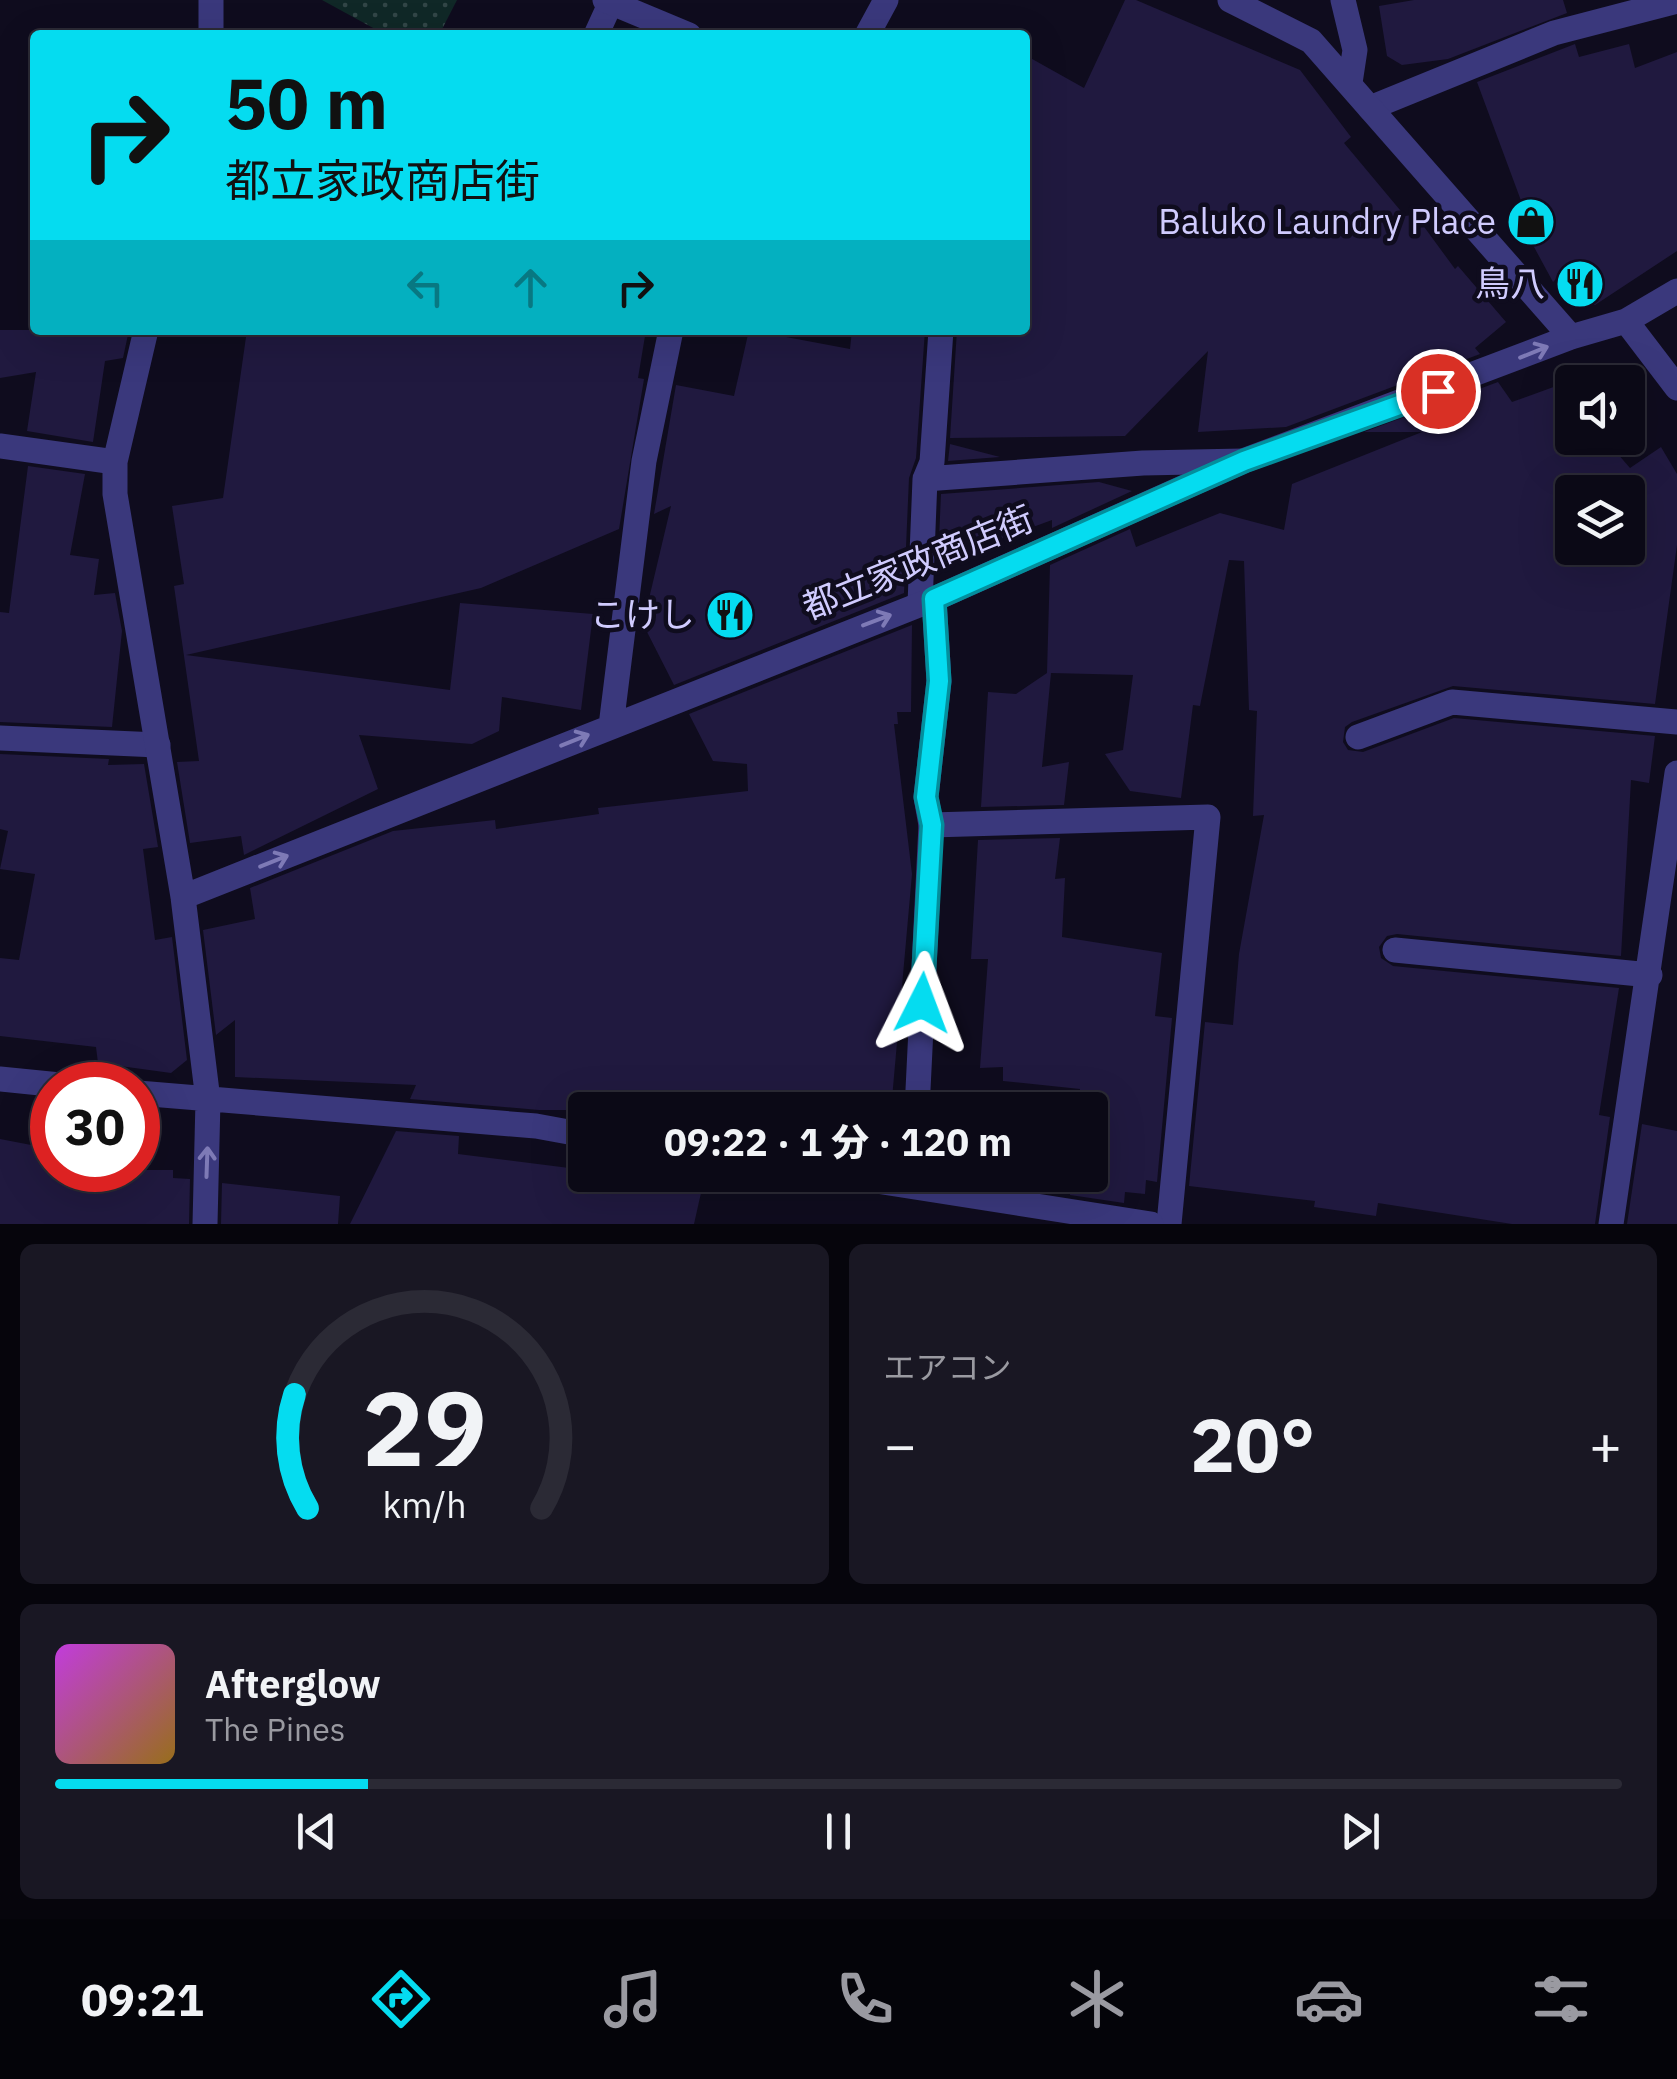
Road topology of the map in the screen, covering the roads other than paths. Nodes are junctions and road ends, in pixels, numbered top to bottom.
1 (210, 0) edge
2 (234, 0) edge
3 (886, 0) edge
4 (1230, 0) edge
5 (1343, 0) edge
6 (608, 1) edge
7 (1677, 1) edge
8 (212, 30) edge
9 (213, 30) edge
10 (598, 30) edge
11 (677, 30) edge
12 (870, 30) edge
13 (1350, 83) junction
14 (1370, 108) junction
15 (1677, 291) edge
16 (1626, 320) junction
17 (145, 335) edge
18 (670, 335) edge
19 (941, 335) edge
20 (1571, 337) junction
21 (1677, 388) edge
22 (0, 446) edge
23 (1244, 461) junction
24 (115, 462) junction
25 (925, 479) junction
26 (927, 602) junction
27 (1677, 722) edge
28 (610, 726) junction
29 (1358, 737) dead end
30 (0, 738) edge
31 (158, 745) junction
32 (1676, 789) edge
33 (932, 825) junction
34 (183, 898) junction
35 (1395, 950) dead end
36 (1650, 975) junction
37 (0, 1079) edge
38 (30, 1082) edge
39 (918, 1092) edge
40 (160, 1095) edge
41 (208, 1100) junction
42 (568, 1132) edge
43 (948, 1192) edge
44 (1008, 1213) edge
45 (205, 1224) edge
46 (1151, 1224) edge
47 (1169, 1224) edge
48 (1612, 1224) edge

1 - 8 street
2 - 9 street
3 - 12 street
4 - 13 street
5 - 13 street
6 - 10 street
6 - 11 street
7 - 14 street
13 - 14 street
14 - 20 street
15 - 16 street, 都立家政商店街
16 - 20 street, 都立家政商店街
16 - 21 street
17 - 24 street
18 - 28 street
19 - 25 street
23 -> 20 street, 都立家政商店街
22 - 24 street
23 - 25 street
23 - 26 street, 都立家政商店街
24 - 31 street
25 - 26 street
28 -> 26 street, 都立家政商店街
26 - 33 street
27 - 29 street
34 -> 28 street, 都立家政商店街
30 - 31 street
31 - 34 street
32 - 36 street
33 - 39 street
33 - 47 street
34 - 41 street
35 - 36 street
36 - 48 street
37 - 38 street
40 - 41 street
41 - 42 street
45 -> 41 street
43 - 44 street
44 - 46 street

